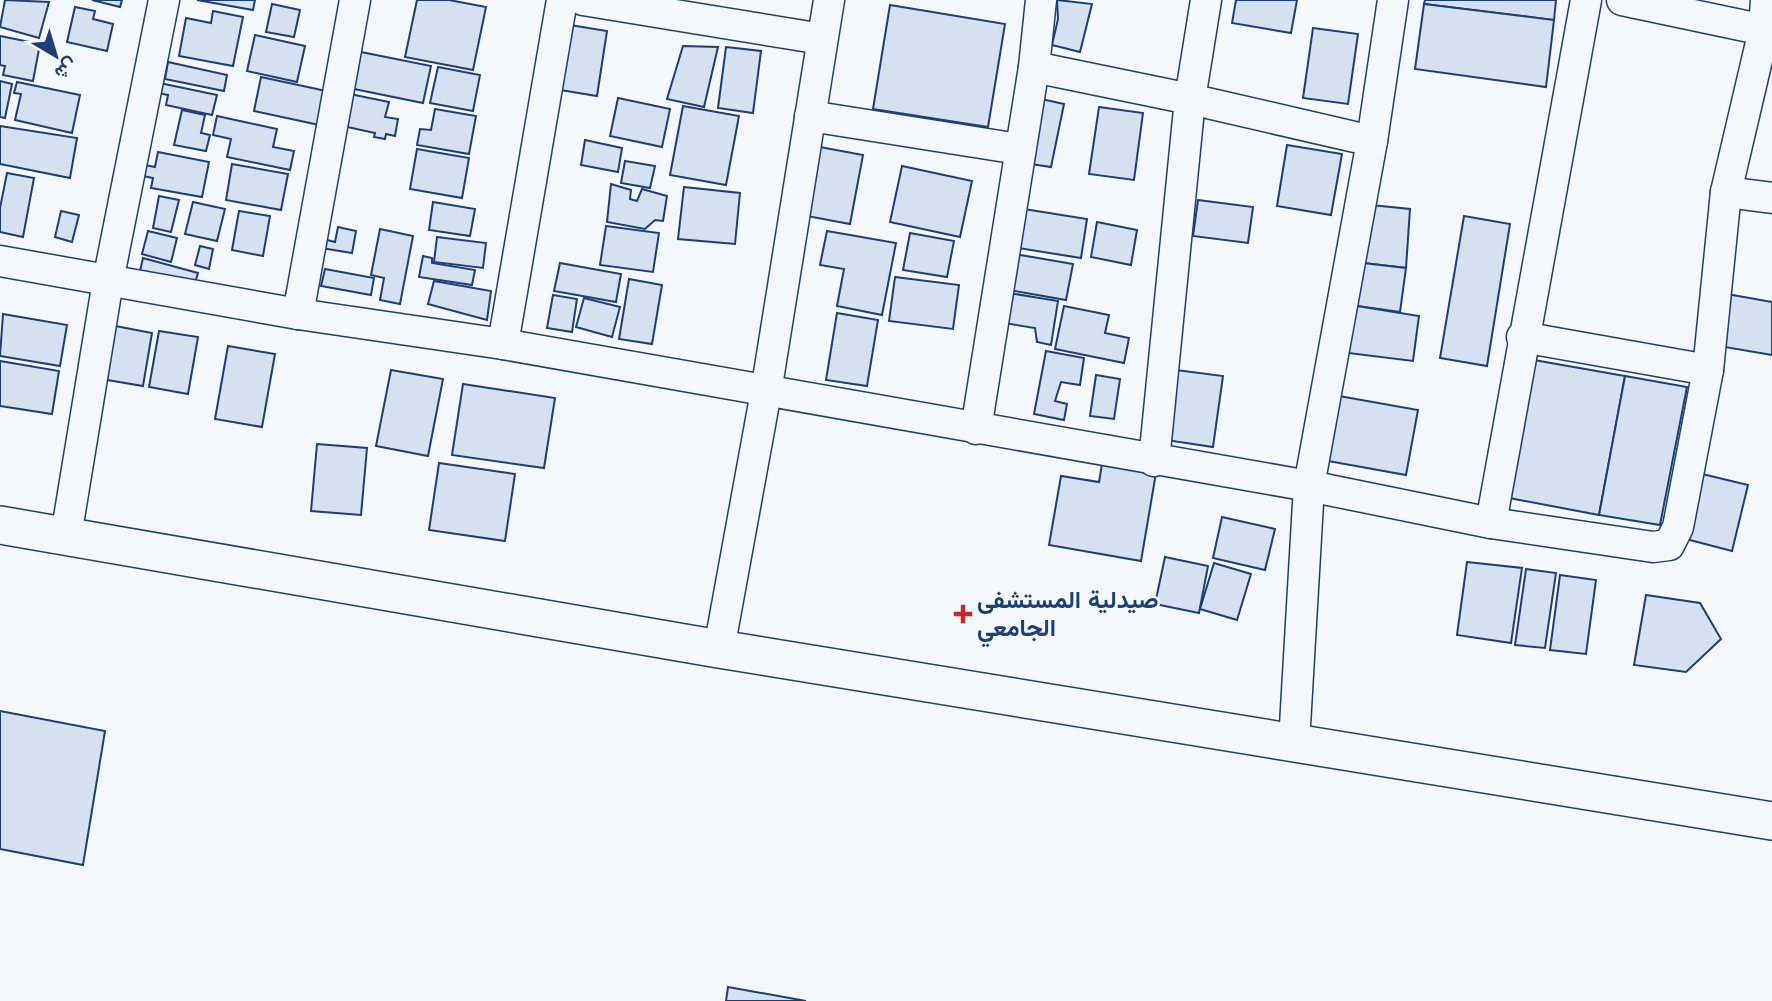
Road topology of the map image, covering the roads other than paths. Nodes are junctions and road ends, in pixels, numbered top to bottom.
1 (164, 0) edge
2 (355, 0) edge
3 (562, 0) edge
4 (583, 0) edge
5 (829, 0) edge
6 (1041, 0) edge
7 (1206, 0) edge
8 (1393, 0) edge
9 (1586, 0) edge
10 (1622, 0) edge
11 (1766, 0) edge
12 (1764, 30) junction
13 (822, 39) junction
14 (1034, 67) junction
15 (1190, 99) junction
16 (810, 116) junction
17 (1372, 141) junction
18 (1019, 149) junction
19 (1726, 192) junction
20 (1772, 198) edge
21 (0, 261) edge
22 (108, 281) junction
23 (298, 314) junction
24 (1522, 337) junction
25 (503, 344) junction
26 (1708, 370) junction
27 (766, 392) junction
28 (976, 429) junction
29 (1154, 461) junction
30 (1309, 486) junction
31 (1491, 523) junction
32 (0, 525) edge
33 (66, 536) junction
34 (719, 649) junction
35 (1294, 743) junction
36 (1772, 821) edge

1 - 22 street
2 - 23 street
3 - 25 street
4 - 13 street
5 - 13 street
6 - 14 street
7 - 15 street
8 - 17 street
9 - 24 street
10 - 12 street
11 - 12 street
12 - 19 street
13 - 16 street
14 - 15 street
14 - 18 street
15 - 17 street
15 - 29 street
16 - 18 street
16 - 27 street
17 - 30 street
18 - 28 street
19 - 20 street
19 - 26 street
21 - 22 street
22 - 23 street
22 - 33 street
23 - 25 street
24 - 26 street
24 - 31 street
25 - 27 street
26 - 31 street
27 - 28 street
27 - 34 street
28 - 29 street
29 - 30 street
30 - 31 street
30 - 35 street
32 - 33 street
33 - 34 street
34 - 35 street
35 - 36 street

